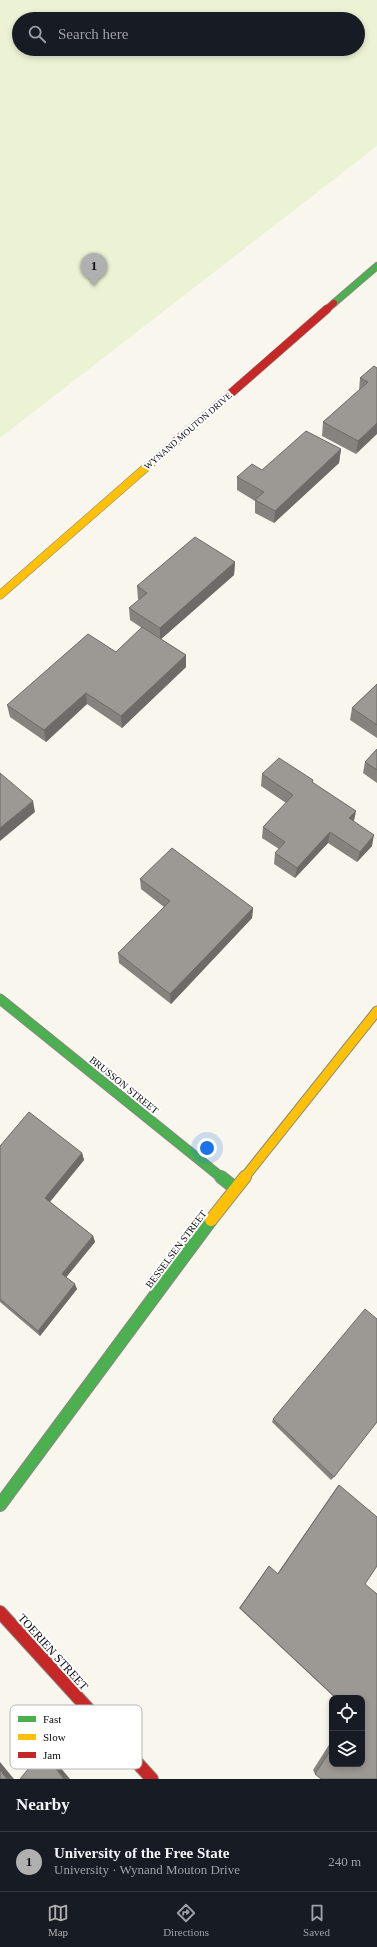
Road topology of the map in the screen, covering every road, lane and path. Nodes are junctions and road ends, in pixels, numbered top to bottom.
1 (377, 266) edge
2 (0, 595) edge
3 (0, 999) edge
4 (377, 1011) edge
5 (235, 1188) junction
6 (0, 1505) edge
7 (0, 1612) edge
8 (85, 1705) edge
9 (142, 1768) edge
10 (152, 1779) edge

1 - 2 street, WYNAND MOUTON DRIVE
3 - 5 street, BRUSSON STREET
4 - 5 street, BESSELSEN STREET
5 - 6 street, BESSELSEN STREET
7 - 8 street, TOERIEN STREET
9 - 10 street, TOERIEN STREET

